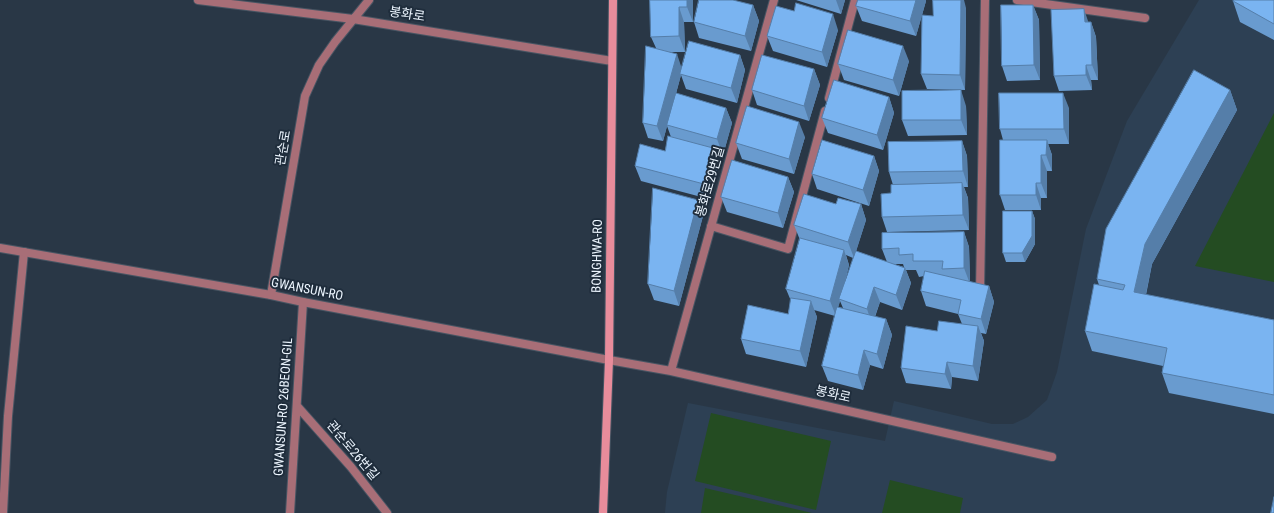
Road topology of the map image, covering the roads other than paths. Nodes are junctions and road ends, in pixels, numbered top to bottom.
1 (198, 0) edge
2 (369, 0) edge
3 (613, 0) edge
4 (774, 0) edge
5 (856, 0) edge
6 (985, 0) edge
7 (1017, 0) edge
8 (1145, 18) dead end
9 (353, 19) junction
10 (612, 61) junction
11 (711, 226) junction
12 (0, 248) edge
13 (24, 252) junction
14 (980, 292) edge
15 (271, 295) junction
16 (303, 302) junction
17 (608, 360) junction
18 (670, 371) junction
19 (297, 406) junction
20 (1052, 456) dead end
21 (3, 513) edge
22 (290, 513) edge
23 (387, 513) edge
24 (603, 513) edge

1 - 9 street, 봉화로
2 - 9 street, 관순로
3 - 10 street, BONGHWA-RO
4 - 11 street, 봉화로29번길
5 - 11 street
6 - 14 street
7 - 8 street
9 - 10 street, 봉화로
9 - 15 street, 관순로
10 - 17 street, BONGHWA-RO
11 - 18 street, 봉화로29번길
12 - 13 street, GWANSUN-RO
13 - 15 street, GWANSUN-RO
13 - 21 street
15 - 16 street, GWANSUN-RO
16 - 17 street, GWANSUN-RO
16 - 19 street, GWANSUN-RO 26BEON-GIL
17 - 18 street, 봉화로
17 - 24 street, BONGHWA-RO
18 - 20 street, 봉화로
19 - 22 street, GWANSUN-RO 26BEON-GIL
19 - 23 street, 관순로26번길

